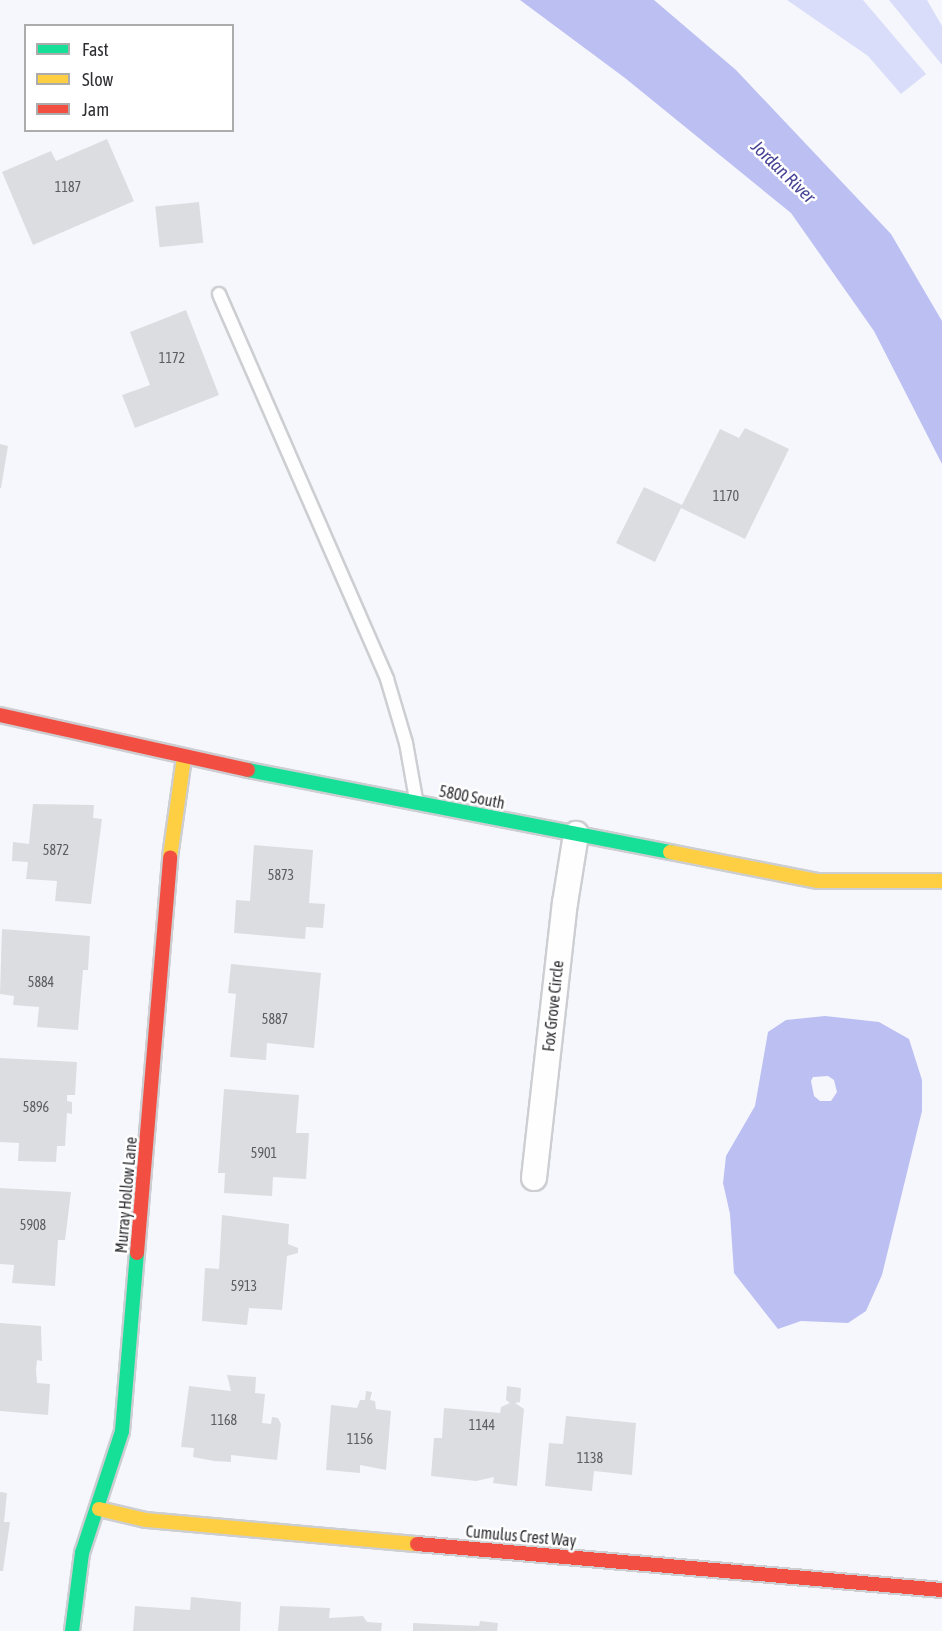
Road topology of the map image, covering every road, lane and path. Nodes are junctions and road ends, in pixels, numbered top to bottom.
1 (219, 294) dead end
2 (0, 715) edge
3 (184, 757) junction
4 (417, 803) junction
5 (576, 834) junction
6 (942, 881) edge
7 (534, 1178) dead end
8 (99, 1509) junction
9 (942, 1590) edge
10 (72, 1631) edge

1 - 4 lane
2 - 3 street, 5800 South
3 - 4 street, 5800 South
3 - 8 street, Murray Hollow Lane
4 - 5 street, 5800 South
5 - 6 street, 5800 South
5 - 7 street, Fox Grove Circle
8 - 9 street, Cumulus Crest Way
8 - 10 street, Murray Hollow Lane

